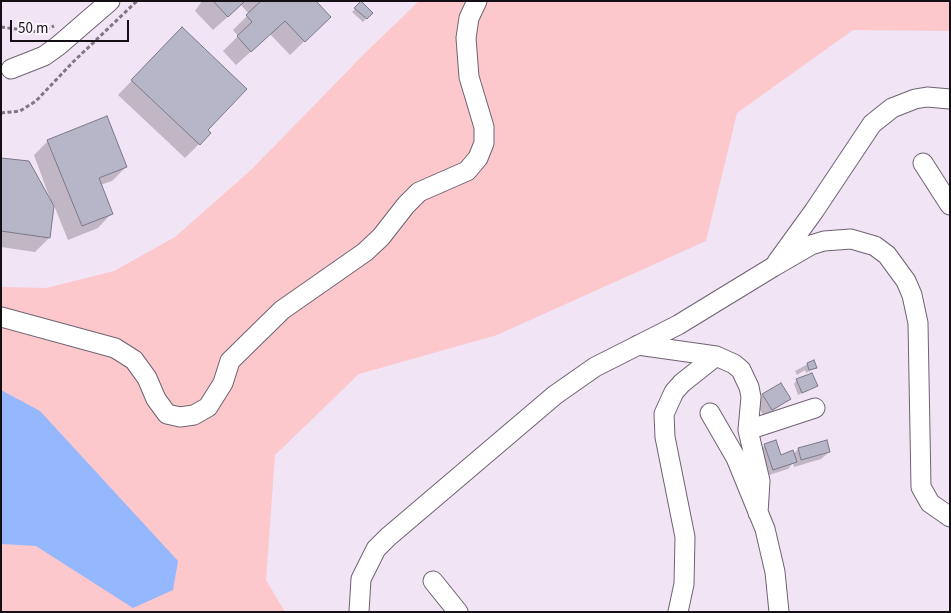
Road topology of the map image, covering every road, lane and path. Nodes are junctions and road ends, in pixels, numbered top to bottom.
1 (110, 1) edge
2 (138, 1) edge
3 (477, 1) edge
4 (59, 22) dead end
5 (1, 27) edge
6 (11, 70) dead end
7 (950, 99) edge
8 (1, 113) edge
9 (923, 163) dead end
10 (950, 205) edge
11 (773, 267) junction
12 (1, 317) edge
13 (638, 345) junction
14 (716, 356) junction
15 (815, 408) dead end
16 (710, 413) dead end
17 (748, 430) junction
18 (758, 513) junction
19 (950, 517) edge
20 (433, 581) dead end
21 (359, 612) edge
22 (458, 612) edge
23 (678, 612) edge
24 (779, 612) edge

1 - 6 street
2 - 8 path
3 - 12 street
4 - 5 path
7 - 11 street
9 - 10 street
11 - 13 street
11 - 19 street
13 - 14 street
13 - 21 street
14 - 17 street
14 - 23 street
15 - 17 street
16 - 18 street
17 - 18 street
18 - 24 street
20 - 22 street

